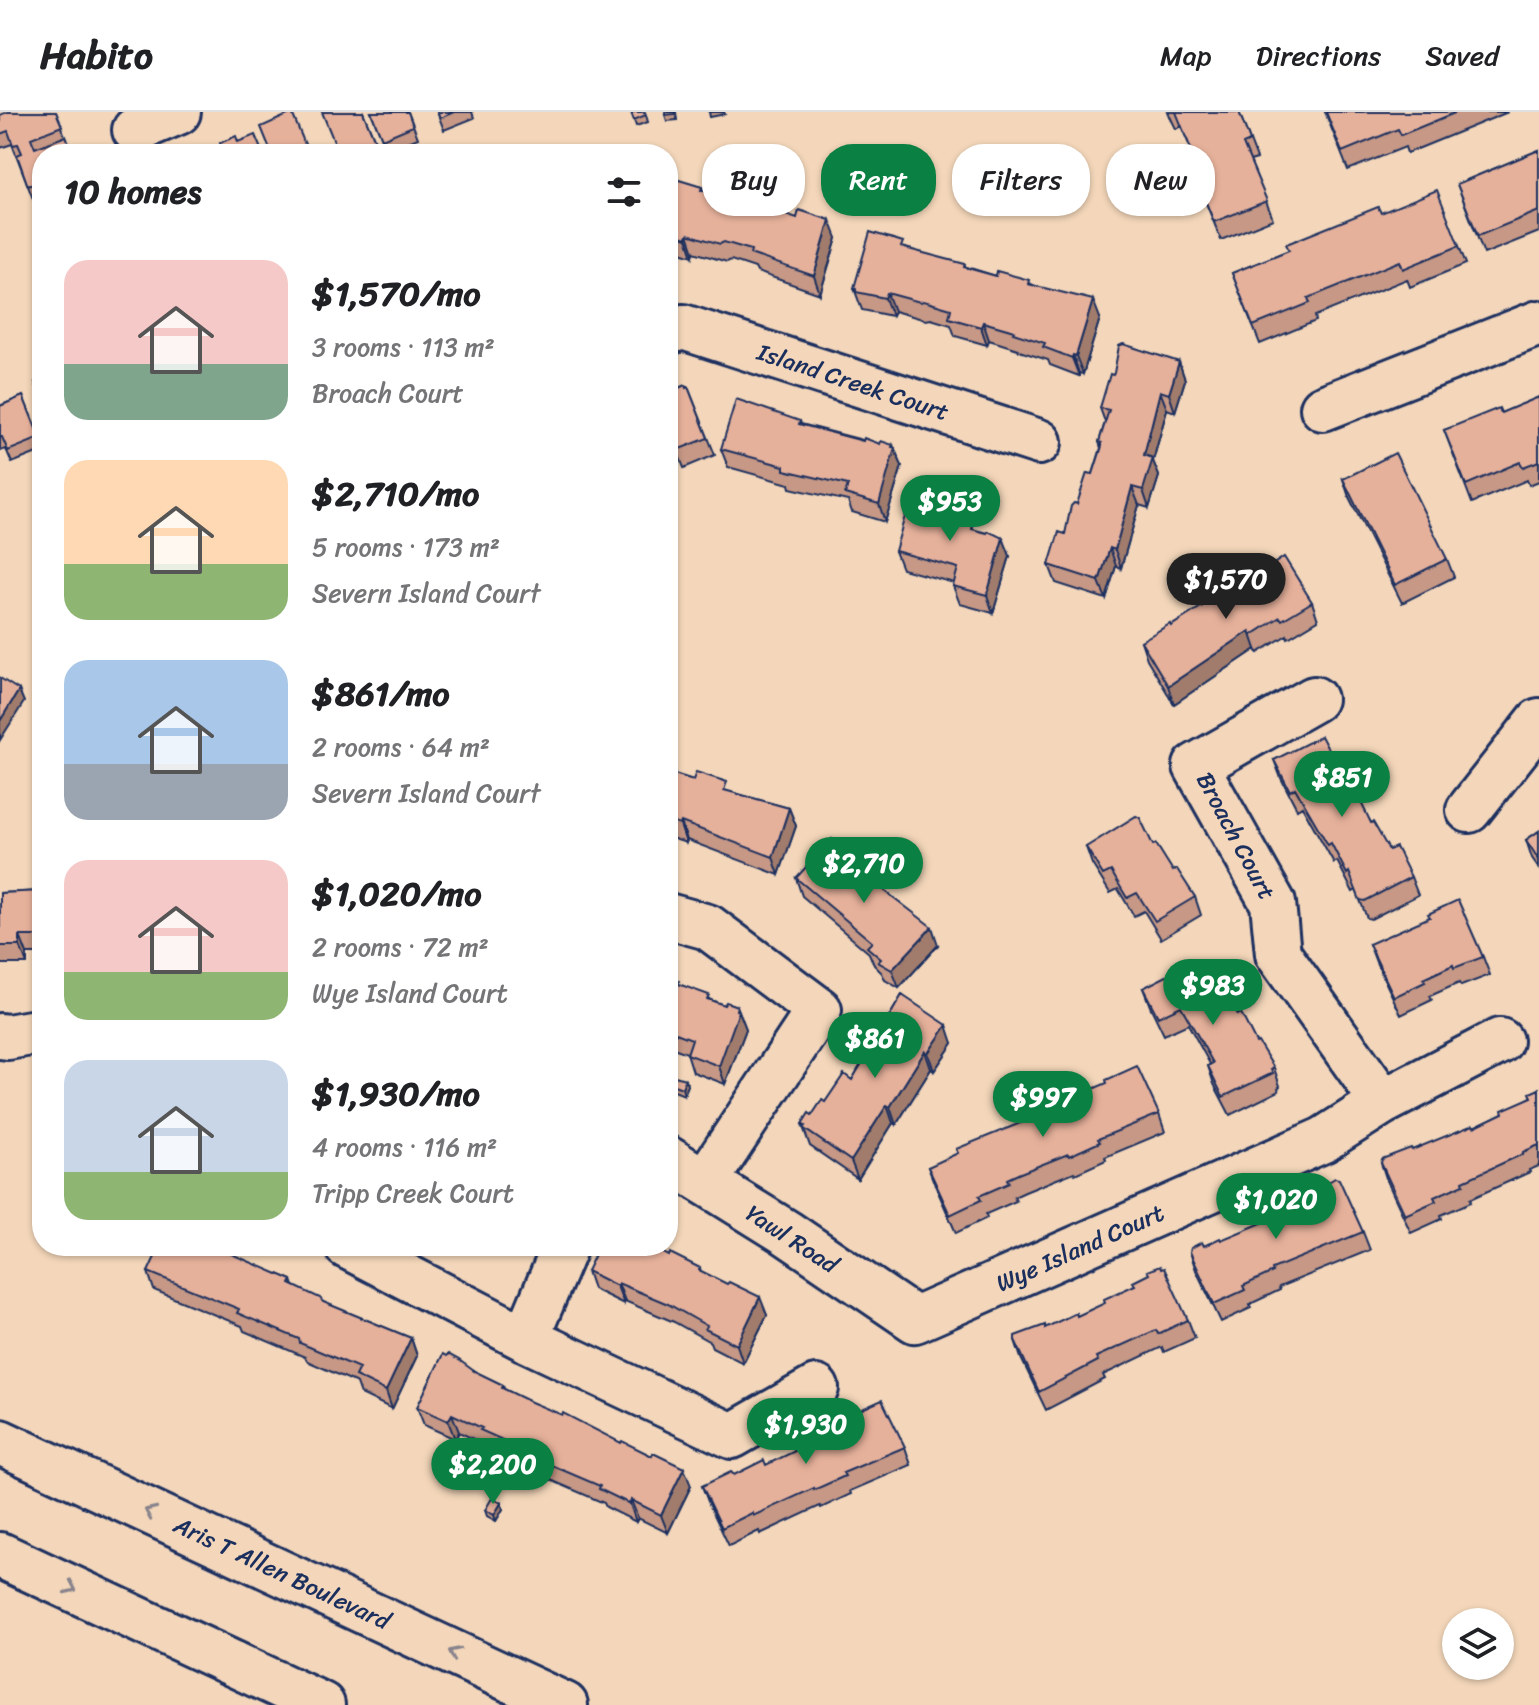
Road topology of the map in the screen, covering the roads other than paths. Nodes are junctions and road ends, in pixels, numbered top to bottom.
1 (178, 112) edge
2 (137, 132) edge
3 (1539, 323) edge
4 (678, 329) edge
5 (1323, 408) dead end
6 (1039, 442) dead end
7 (1314, 699) dead end
8 (1539, 721) edge
9 (1469, 810) dead end
10 (678, 919) edge
11 (32, 1033) edge
12 (0, 1036) edge
13 (1500, 1041) dead end
14 (1383, 1102) junction
15 (678, 1165) edge
16 (705, 1182) junction
17 (366, 1256) edge
18 (561, 1256) edge
19 (915, 1320) joint
20 (526, 1339) junction
21 (816, 1388) dead end
22 (0, 1442) edge
23 (0, 1555) edge
24 (322, 1705) edge
25 (565, 1705) edge

1 - 2 street
3 - 5 street
4 - 6 street, Island Creek Court
7 - 14 street, Broach Court
8 - 9 street
10 - 16 street
11 - 12 street
13 - 14 street, Wye Island Court
14 - 19 street, Wye Island Court
15 - 16 street, Yawl Road
16 - 19 street, Yawl Road
17 - 20 street
18 - 20 street
20 - 21 street
25 -> 22 street, Aris T Allen Boulevard
23 -> 24 street

